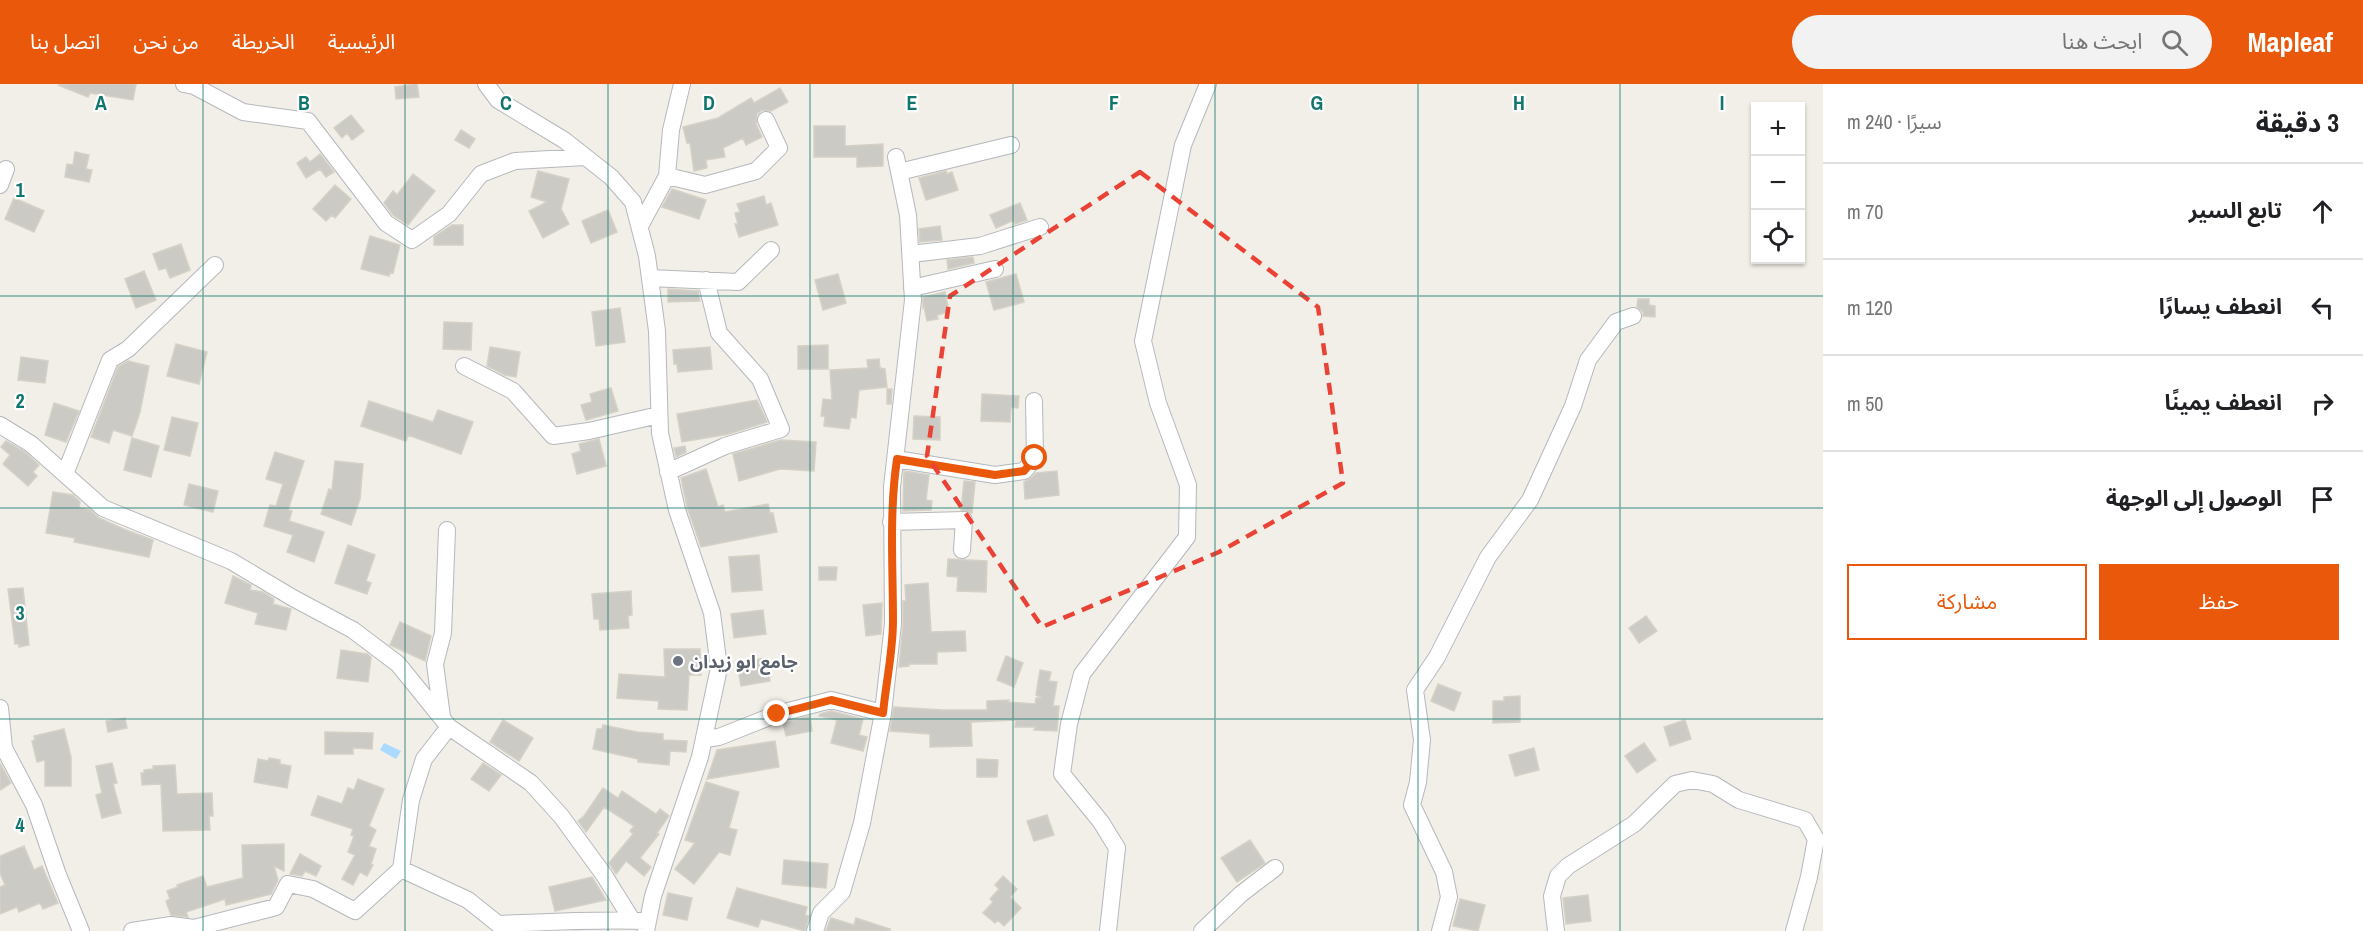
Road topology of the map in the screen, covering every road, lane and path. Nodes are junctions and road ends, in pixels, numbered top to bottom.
1 (184, 84) edge
2 (486, 84) edge
3 (682, 84) edge
4 (1208, 84) edge
5 (766, 120) dead end
6 (1011, 145) dead end
7 (585, 157) junction
8 (667, 176) junction
9 (639, 226) junction
10 (1040, 227) dead end
11 (771, 250) dead end
12 (911, 254) junction
13 (215, 265) dead end
14 (995, 269) dead end
15 (650, 278) junction
16 (706, 280) junction
17 (912, 288) junction
18 (1633, 316) dead end
19 (464, 366) dead end
20 (1034, 401) dead end
21 (659, 415) junction
22 (0, 425) edge
23 (897, 459) junction
24 (668, 472) junction
25 (65, 474) junction
26 (891, 522) junction
27 (447, 530) dead end
28 (962, 550) dead end
29 (0, 708) edge
30 (883, 713) junction
31 (445, 722) junction
32 (704, 740) junction
33 (2, 749) edge
34 (1275, 868) dead end
35 (401, 869) junction
36 (642, 924) edge
37 (570, 926) edge
38 (81, 931) edge
39 (132, 931) edge
40 (815, 931) edge
41 (1108, 931) edge
42 (1202, 931) edge
43 (1440, 931) edge
44 (1556, 931) edge
45 (1794, 931) edge

1 - 7 street
2 - 7 street
3 - 8 street
4 - 41 street
5 - 8 street
6 - 12 street
7 - 9 street
8 - 9 street
9 - 15 street
10 - 12 street
11 - 16 street
12 - 17 street
13 - 25 street
14 - 17 street
15 - 16 street
15 - 21 street
16 - 24 street
17 - 23 street
18 - 43 street
19 - 21 street
20 - 23 street
21 - 24 street
22 - 25 street
23 - 26 street
24 - 32 street
25 - 31 street
26 - 28 street
26 - 30 street
27 - 31 street
29 - 33 street
30 - 32 street
30 - 40 street
31 - 35 street
31 - 36 street
32 - 36 street
33 - 38 street
34 - 42 street
35 - 37 street
35 - 39 street
36 - 37 street
44 - 45 street

